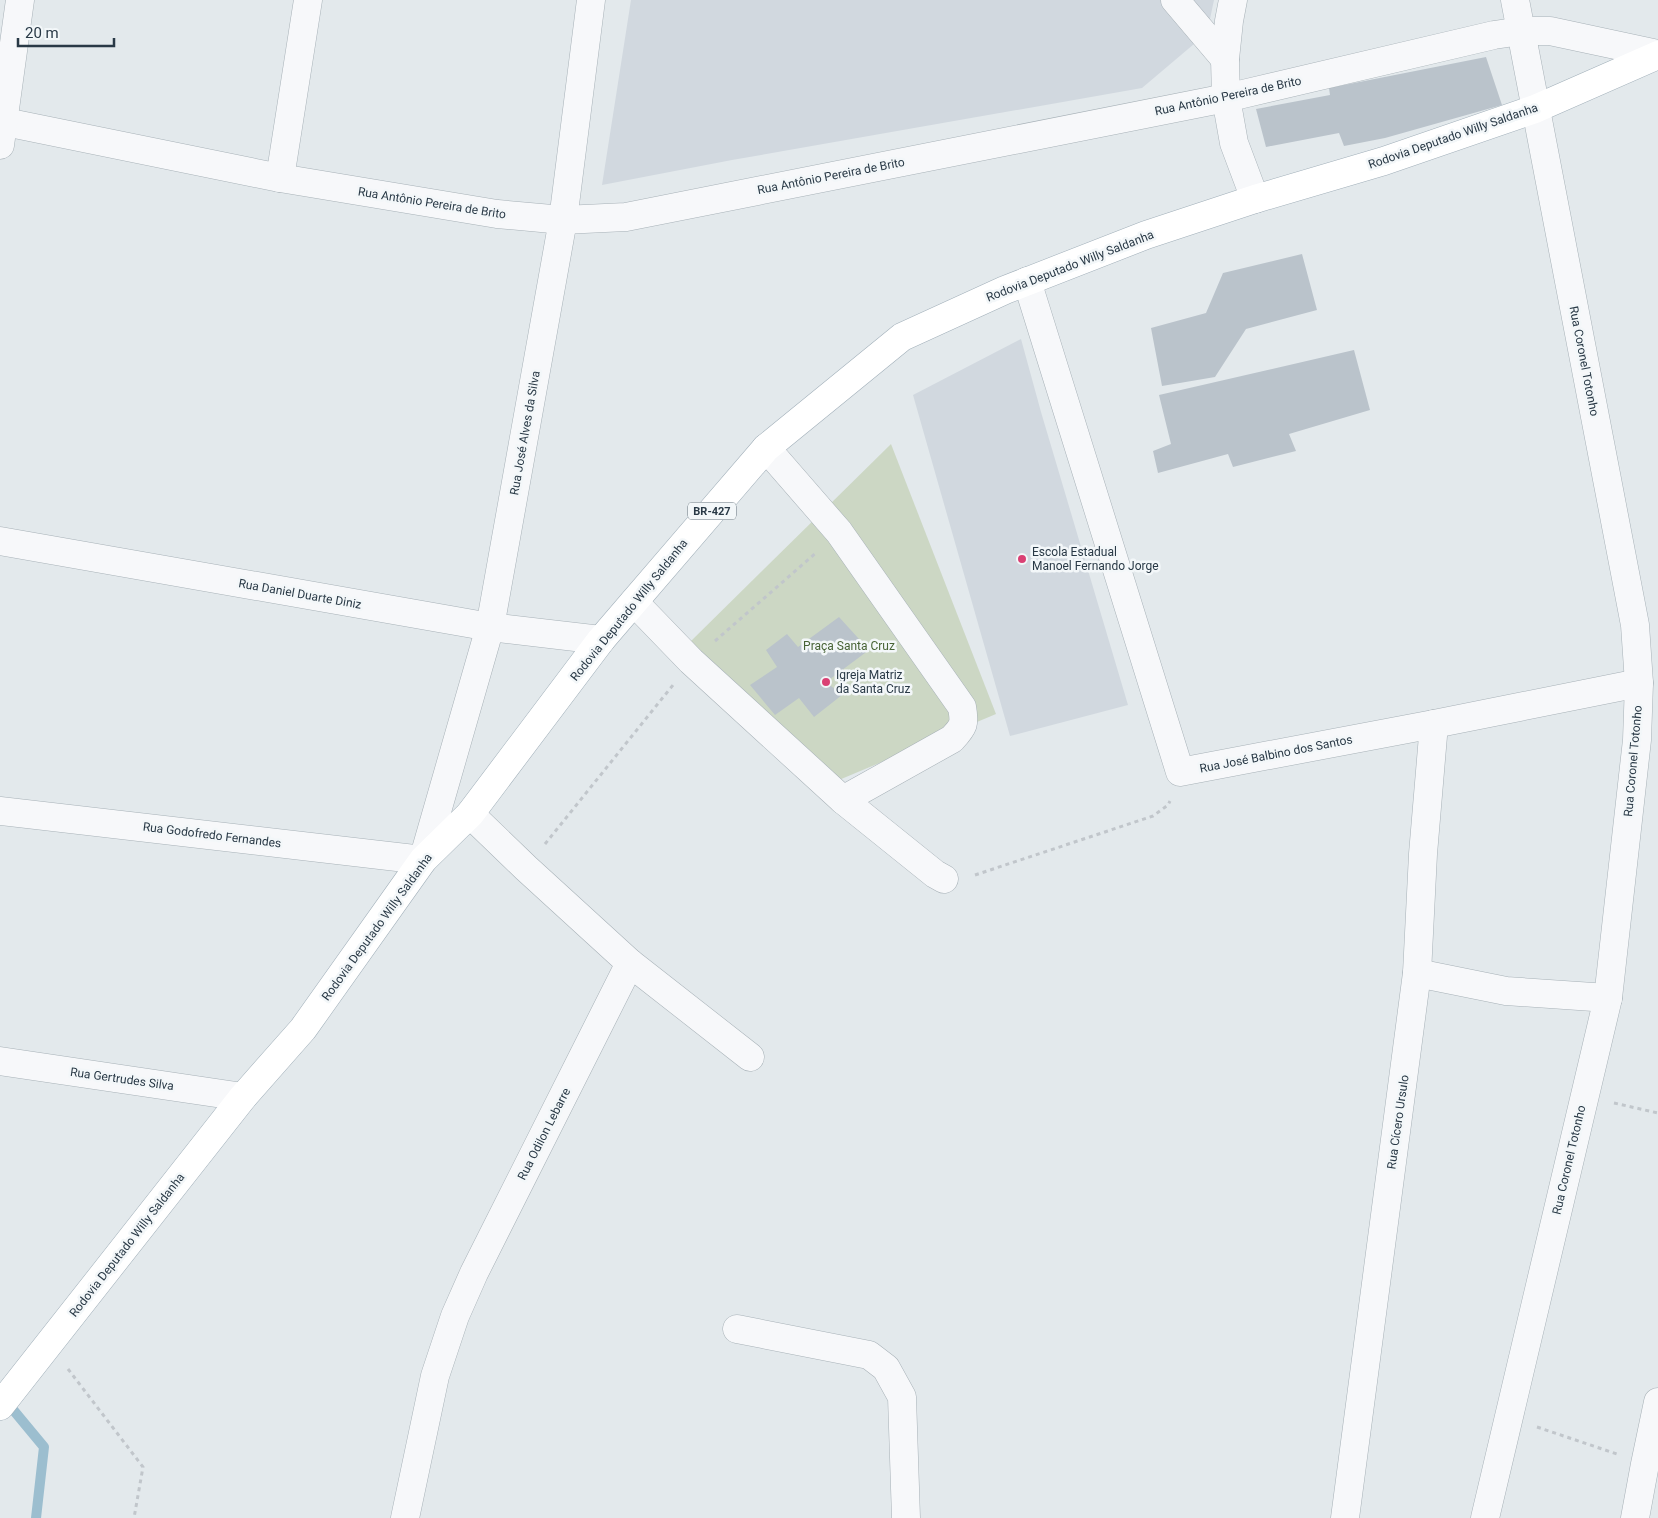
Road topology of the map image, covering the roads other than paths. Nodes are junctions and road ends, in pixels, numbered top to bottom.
1 (20, 0) edge
2 (308, 0) edge
3 (591, 0) edge
4 (1175, 0) edge
5 (1233, 0) edge
6 (1515, 0) edge
7 (1520, 31) junction
8 (1658, 55) edge
9 (1225, 59) junction
10 (1226, 98) junction
11 (1535, 109) junction
12 (1, 129) edge
13 (280, 178) junction
14 (1255, 199) junction
15 (564, 220) junction
16 (1026, 280) junction
17 (766, 448) junction
18 (0, 541) edge
19 (634, 602) junction
20 (490, 627) junction
21 (601, 640) junction
22 (1639, 682) junction
23 (1434, 724) junction
24 (843, 800) junction
25 (0, 811) edge
26 (470, 814) junction
27 (423, 860) junction
28 (944, 879) road end
29 (630, 963) junction
30 (1417, 973) junction
31 (1608, 998) junction
32 (750, 1057) dead end
33 (0, 1061) edge
34 (243, 1097) junction
35 (737, 1329) dead end
36 (1658, 1402) edge
37 (0, 1406) edge
38 (1655, 1428) edge
39 (405, 1518) edge
40 (906, 1518) edge
41 (1345, 1518) edge
42 (1485, 1518) edge
43 (1635, 1518) edge

1 - 12 street
2 - 13 street
3 - 15 street, Rua José Alves da Silva
4 - 9 street
5 - 9 street
6 - 7 street, Rua Coronel Totonho
7 - 8 street, Rua Antônio Pereira de Brito
7 - 10 street, Rua Antônio Pereira de Brito
7 - 11 street, Rua Coronel Totonho
8 - 11 main road, Rodovia Deputado Willy Saldanha / BR-427
9 - 10 street
10 - 14 street
10 - 15 street, Rua Antônio Pereira de Brito
11 - 14 main road, Rodovia Deputado Willy Saldanha / BR-427
11 - 22 street, Rua Coronel Totonho
12 - 13 street, Rua Antônio Pereira de Brito
13 - 15 street, Rua Antônio Pereira de Brito
14 - 16 main road, Rodovia Deputado Willy Saldanha / BR-427
15 - 20 street, Rua José Alves da Silva
16 - 17 main road, Rodovia Deputado Willy Saldanha / BR-427
16 - 23 street, Rua José Balbino dos Santos
17 - 19 main road, Rodovia Deputado Willy Saldanha / BR-427
17 - 24 street
18 - 20 street, Rua Daniel Duarte Diniz
19 - 21 main road, Rodovia Deputado Willy Saldanha / BR-427
19 - 24 street
20 - 21 street, Rua Daniel Duarte Diniz
20 - 27 street, Rua José Alves da Silva
21 - 26 main road, Rodovia Deputado Willy Saldanha / BR-427
22 - 23 street, Rua José Balbino dos Santos
22 - 31 street, Rua Coronel Totonho
23 - 30 street, Rua Cícero Ursulo
24 - 28 street
25 - 27 street, Rua Godofredo Fernandes
26 - 27 main road, Rodovia Deputado Willy Saldanha / BR-427
26 - 29 street
27 - 34 main road, Rodovia Deputado Willy Saldanha / BR-427
29 - 32 street
29 - 39 street, Rua Odilon Lebarre
30 - 31 street
30 - 41 street, Rua Cícero Ursulo
31 - 42 street, Rua Coronel Totonho
33 - 34 street, Rua Gertrudes Silva
34 - 37 main road, Rodovia Deputado Willy Saldanha / BR-427
35 - 40 street
36 - 38 street
38 - 43 street

